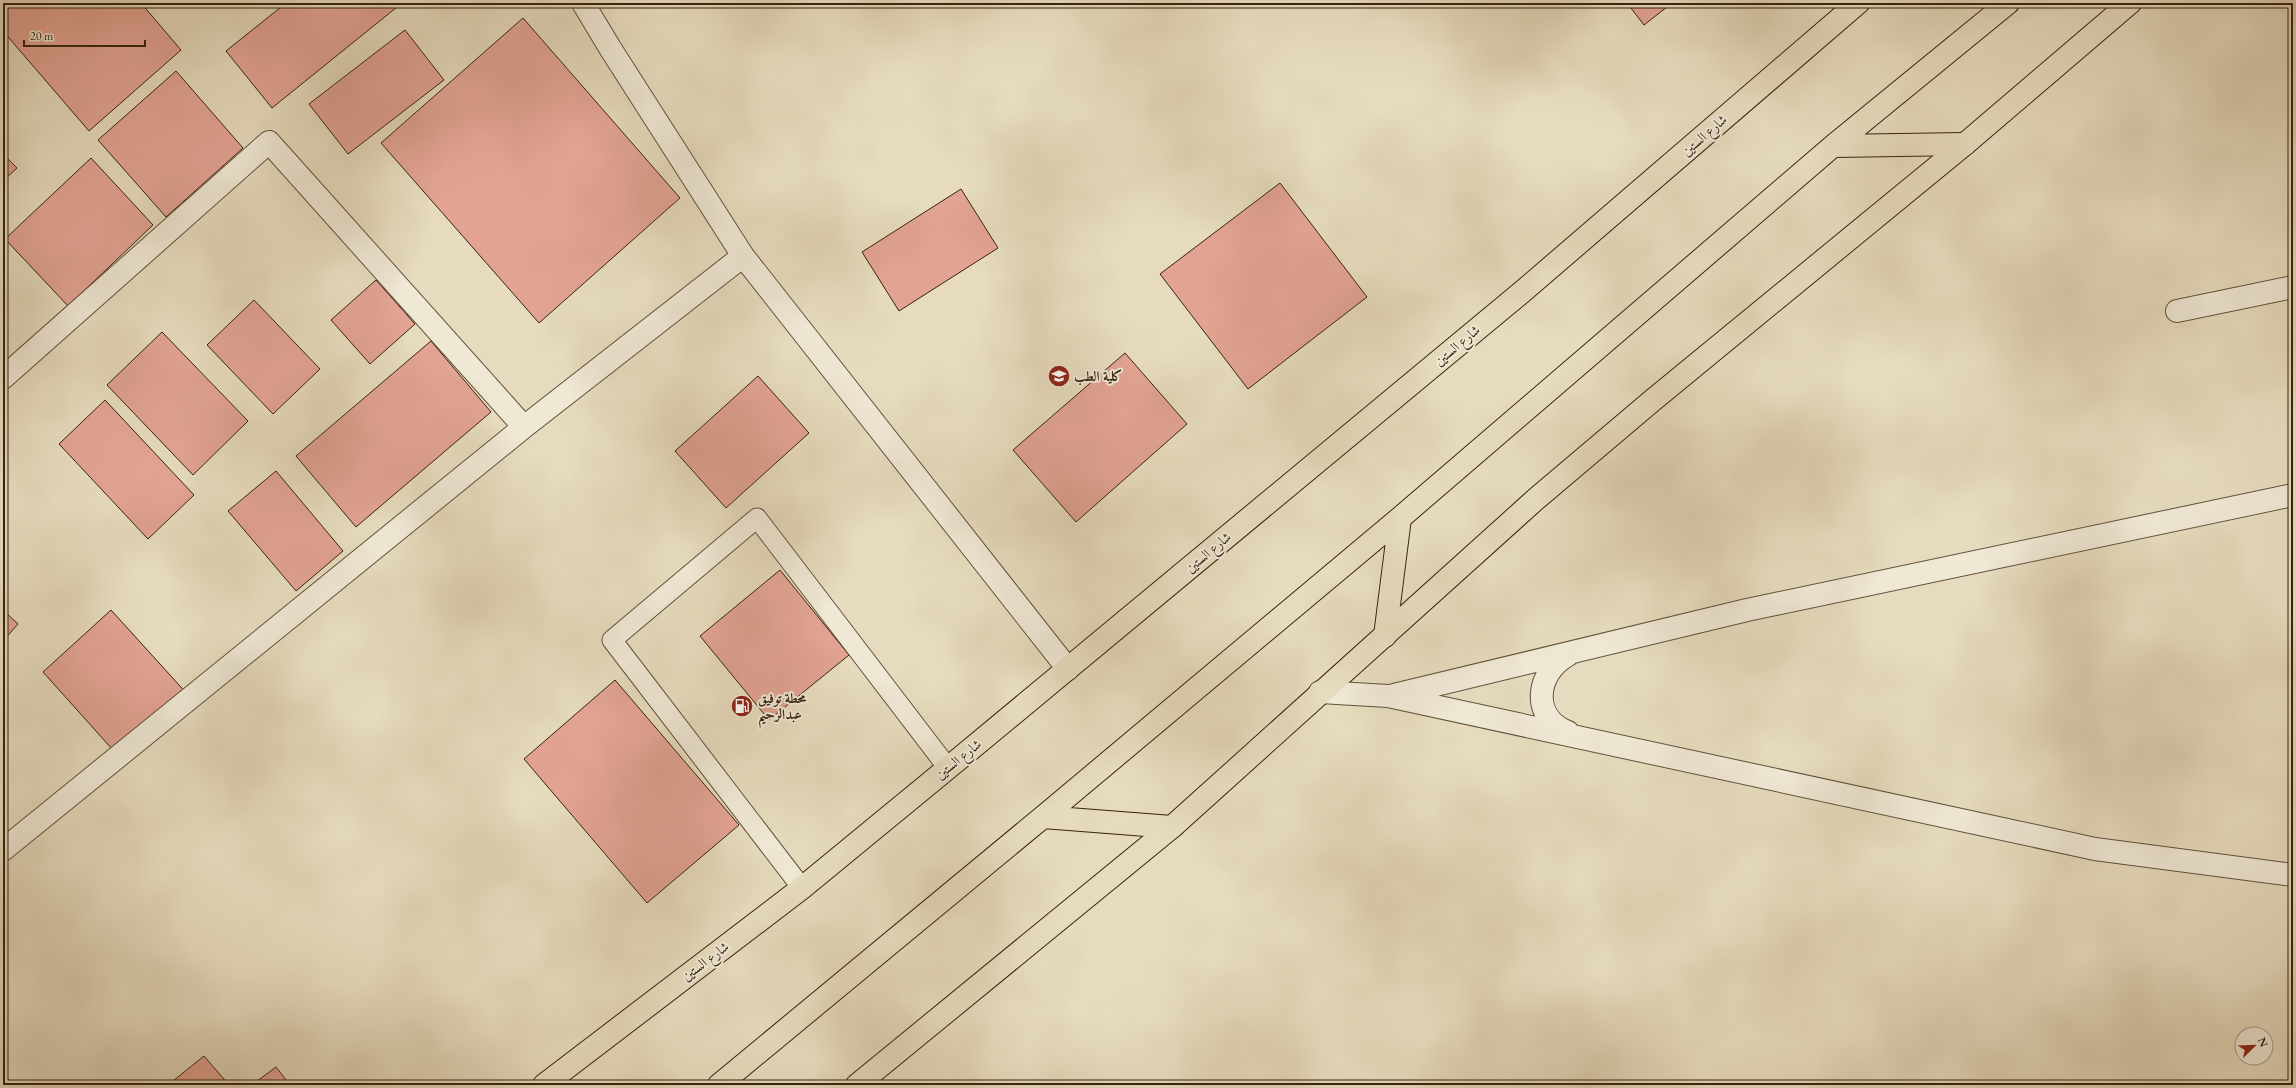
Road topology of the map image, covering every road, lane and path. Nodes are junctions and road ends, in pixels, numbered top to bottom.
1 (583, 3) edge
2 (1858, 3) edge
3 (2008, 3) edge
4 (2130, 3) edge
5 (1965, 144) junction
6 (1833, 146) junction
7 (743, 256) junction
8 (2293, 287) edge
9 (2177, 311) dead end
10 (3, 378) edge
11 (524, 427) junction
12 (2293, 495) edge
13 (1400, 518) junction
14 (1385, 636) junction
15 (1570, 653) junction
16 (1068, 669) junction
17 (1320, 692) junction
18 (1388, 696) junction
19 (1576, 735) junction
20 (948, 768) junction
21 (1043, 817) junction
22 (1172, 827) junction
23 (3, 850) edge
24 (2293, 875) edge
25 (802, 888) junction
26 (544, 1085) edge
27 (718, 1085) edge
28 (857, 1085) edge

1 - 7 street
2 - 16 main road, شارع الستين
3 - 6 main road
4 - 5 main road
5 - 6 main road
5 - 14 main road
6 - 13 main road
7 - 11 street
7 - 16 street
8 - 9 street
10 - 11 street
11 - 23 street
12 - 15 street
13 - 14 main road
13 - 21 main road
14 - 17 main road
15 - 18 street
15 - 19 street
16 - 20 main road, شارع الستين
17 - 18 street
17 - 22 main road
18 - 19 street
19 - 24 street
20 - 25 main road, شارع الستين
20 - 25 lane
21 - 22 main road
21 - 27 main road
22 - 28 main road
25 - 26 main road, شارع الستين

